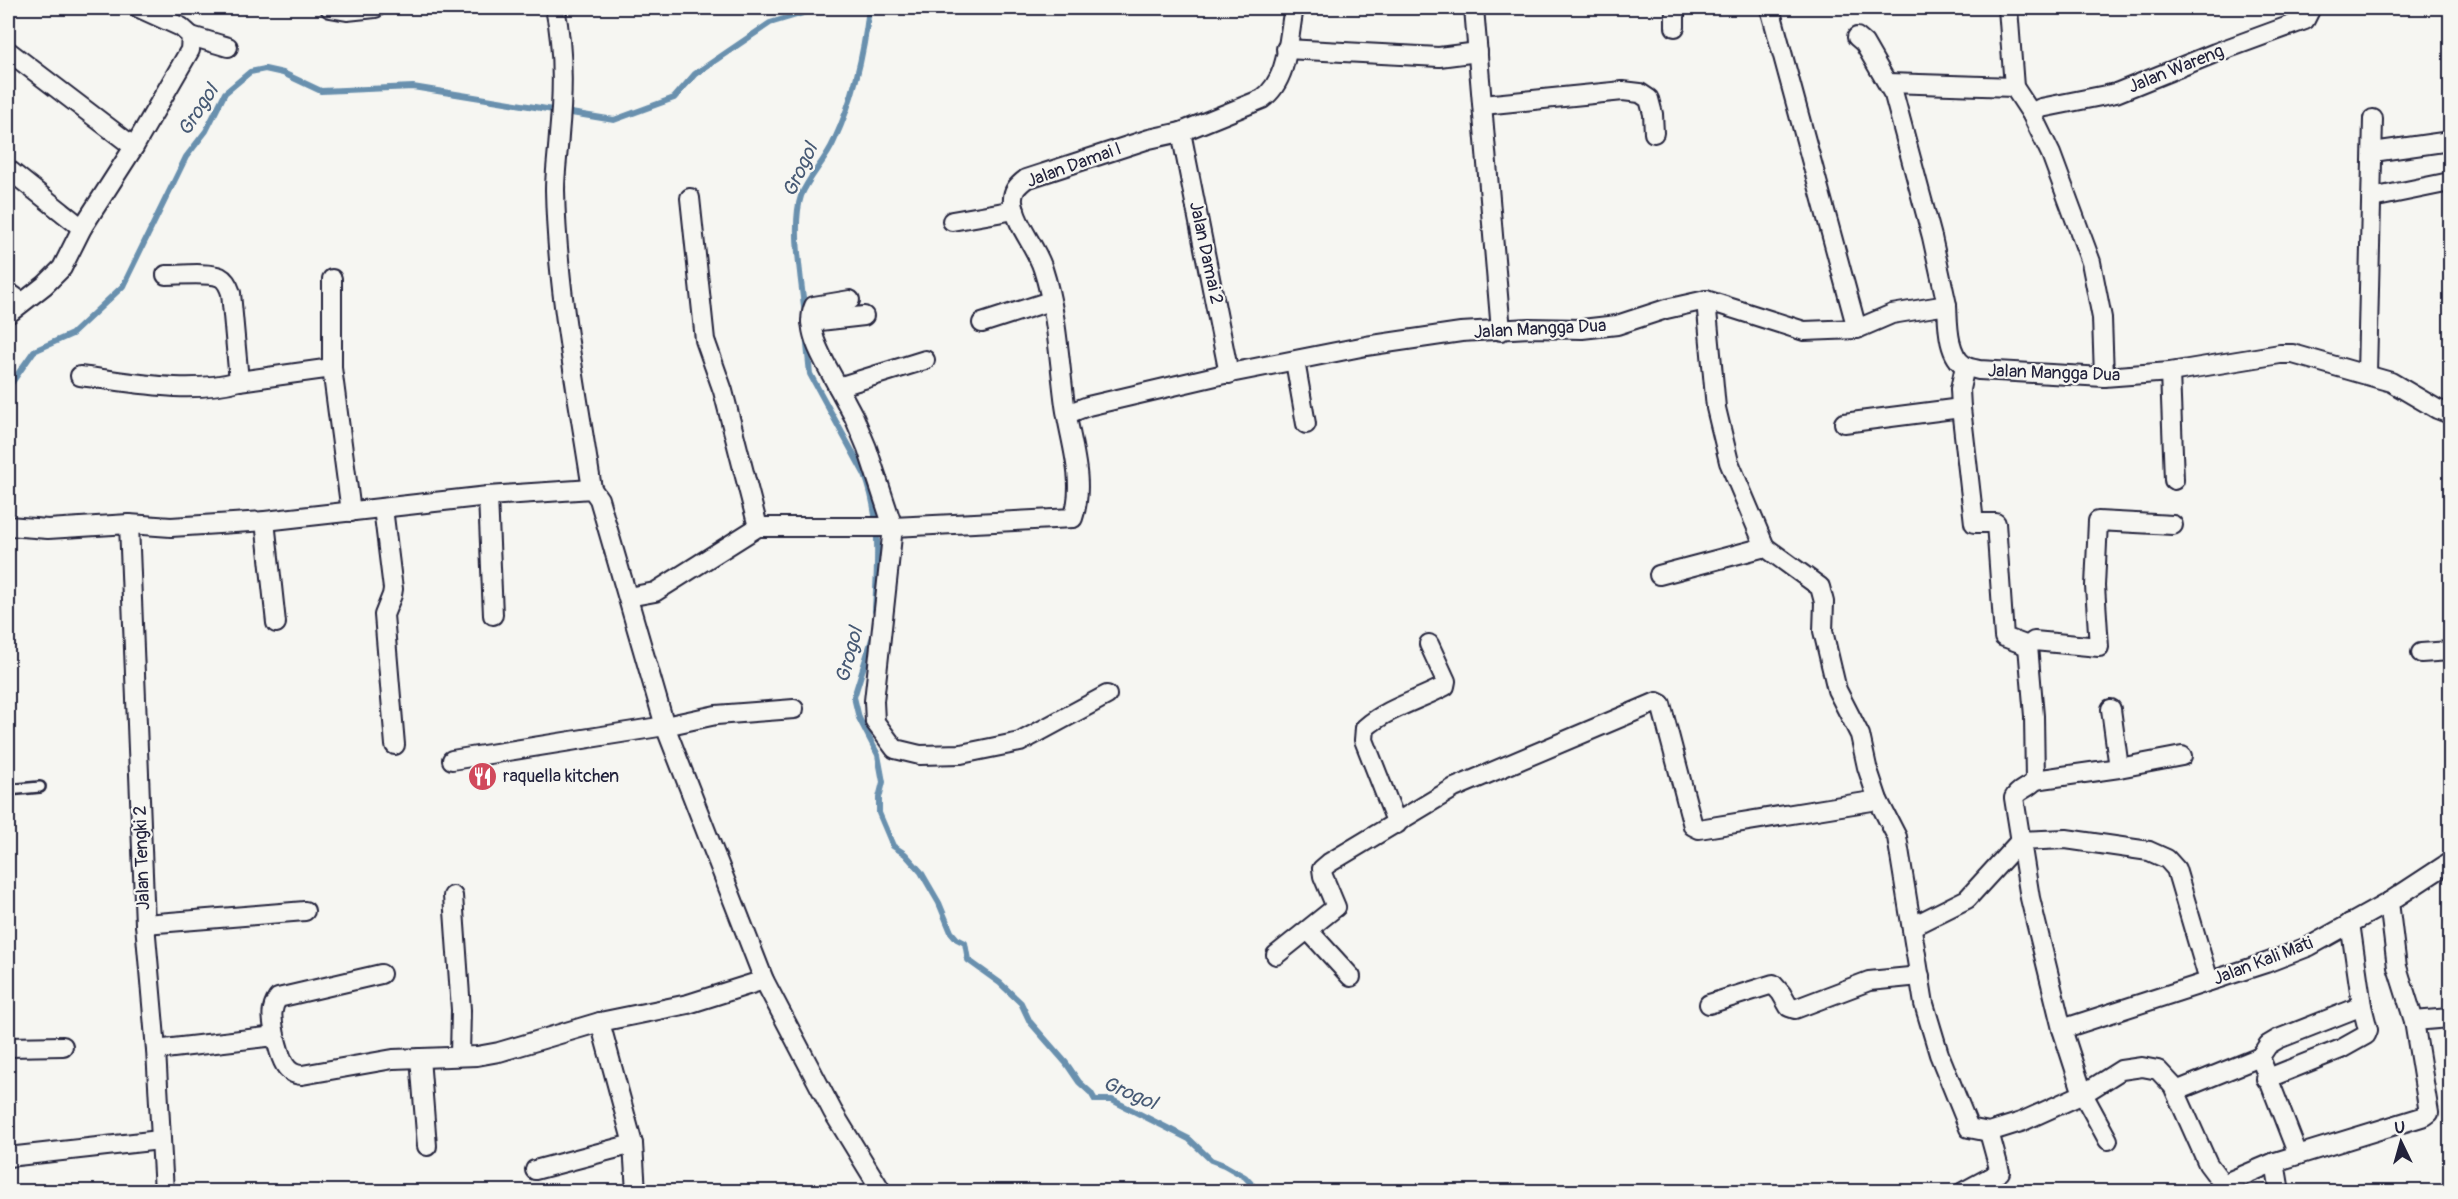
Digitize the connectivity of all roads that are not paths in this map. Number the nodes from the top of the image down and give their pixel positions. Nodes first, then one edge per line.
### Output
1 (139, 8) edge
2 (330, 8) edge
3 (375, 8) edge
4 (555, 8) edge
5 (1294, 8) edge
6 (1474, 8) edge
7 (1675, 8) edge
8 (1770, 8) edge
9 (2008, 8) edge
10 (2311, 8) edge
11 (1675, 27) dead end
12 (191, 36) junction
13 (1857, 37) dead end
14 (228, 47) dead end
15 (1286, 49) junction
16 (8, 51) edge
17 (1478, 52) junction
18 (1888, 83) junction
19 (2014, 87) junction
20 (1483, 105) junction
21 (2031, 113) junction
22 (2373, 119) dead end
23 (1181, 132) junction
24 (1654, 132) dead end
25 (2451, 141) edge
26 (134, 147) junction
27 (2373, 153) junction
28 (8, 169) edge
29 (2451, 182) edge
30 (690, 198) dead end
31 (2372, 198) junction
32 (1015, 210) junction
33 (952, 221) dead end
34 (82, 228) junction
35 (166, 275) dead end
36 (332, 279) dead end
37 (15, 297) edge
38 (850, 300) dead end
39 (1706, 300) junction
40 (1947, 305) junction
41 (1052, 310) junction
42 (8, 314) edge
43 (864, 316) dead end
44 (811, 322) junction
45 (982, 323) dead end
46 (1857, 329) junction
47 (1501, 331) junction
48 (926, 360) dead end
49 (1295, 361) junction
50 (1965, 366) junction
51 (332, 368) junction
52 (2170, 372) junction
53 (1229, 374) junction
54 (2367, 374) junction
55 (80, 376) dead end
56 (2104, 376) junction
57 (239, 381) junction
58 (838, 387) junction
59 (1960, 408) junction
60 (1067, 414) junction
61 (2451, 414) edge
62 (1844, 423) dead end
63 (1306, 424) dead end
64 (2174, 480) dead end
65 (592, 489) junction
66 (488, 496) junction
67 (384, 508) junction
68 (351, 512) junction
69 (265, 521) junction
70 (129, 524) junction
71 (2173, 525) dead end
72 (8, 526) edge
73 (888, 526) junction
74 (758, 527) junction
75 (1765, 547) junction
76 (1659, 575) dead end
77 (628, 597) junction
78 (493, 615) dead end
79 (276, 623) dead end
80 (1429, 644) dead end
81 (2028, 646) junction
82 (2451, 651) edge
83 (2421, 653) dead end
84 (1107, 695) dead end
85 (794, 709) dead end
86 (2111, 709) dead end
87 (665, 726) junction
88 (395, 745) dead end
89 (2182, 756) dead end
90 (452, 760) dead end
91 (2119, 768) junction
92 (2035, 780) junction
93 (40, 787) dead end
94 (8, 790) edge
95 (1878, 800) junction
96 (1397, 824) junction
97 (2020, 841) junction
98 (2451, 862) edge
99 (453, 896) dead end
100 (2390, 902) junction
101 (305, 911) dead end
102 (2350, 923) junction
103 (145, 924) junction
104 (1913, 926) junction
105 (1308, 930) junction
106 (1276, 955) dead end
107 (381, 974) dead end
108 (1920, 976) junction
109 (1351, 977) dead end
110 (764, 980) junction
111 (2209, 981) junction
112 (1708, 1004) dead end
113 (2362, 1006) junction
114 (2451, 1017) edge
115 (2414, 1021) junction
116 (600, 1022) junction
117 (2062, 1029) junction
118 (275, 1036) junction
119 (63, 1046) dead end
120 (8, 1047) edge
121 (156, 1050) junction
122 (460, 1055) junction
123 (2260, 1057) junction
124 (420, 1058) junction
125 (2266, 1078) junction
126 (2176, 1091) junction
127 (2083, 1094) junction
128 (1989, 1132) junction
129 (160, 1140) junction
130 (2108, 1140) dead end
131 (633, 1144) junction
132 (427, 1146) dead end
133 (2298, 1155) junction
134 (8, 1157) edge
135 (2275, 1162) junction
136 (535, 1170) dead end
137 (2217, 1188) edge
138 (164, 1191) edge
139 (636, 1191) edge
140 (882, 1191) edge
141 (1963, 1191) edge
142 (2280, 1191) edge

1 - 12 street
2 - 3 street
4 - 65 street
5 - 15 street
6 - 17 street
7 - 11 street
8 - 46 street
9 - 19 street
10 - 21 street, Jalan Wareng
12 - 14 street
12 - 26 street
13 - 18 street, Jalan Mangga Dua
15 - 17 street
15 - 23 street
16 - 26 street
17 - 20 street
18 - 19 street
18 - 40 street, Jalan Mangga Dua
19 - 21 street
20 - 24 street
20 - 47 street
21 - 56 street
22 - 27 street
23 - 32 street, Jalan Damai I
23 - 53 street, Jalan Damai 2
25 - 27 street
26 - 34 street
27 - 31 street
28 - 34 street
29 - 31 street
30 - 74 street
31 - 54 street
32 - 33 street
32 - 41 street, Jalan Damai I
34 - 37 street
35 - 57 street
36 - 51 street
37 - 42 street
38 - 44 street
39 - 46 street
39 - 47 street, Jalan Mangga Dua
39 - 75 street
40 - 46 street
40 - 50 street, Jalan Mangga Dua
41 - 45 street
41 - 60 street, Jalan Damai I
43 - 44 street
44 - 58 street
47 - 49 street, Jalan Mangga Dua
48 - 58 street
49 - 53 street, Jalan Mangga Dua
49 - 63 street
50 - 56 street, Jalan Mangga Dua
50 - 59 street
51 - 57 street
51 - 68 street
52 - 54 street, Jalan Mangga Dua
52 - 56 street, Jalan Mangga Dua
52 - 64 street
53 - 60 street, Jalan Mangga Dua
54 - 61 street, Jalan Mangga Dua
55 - 57 street
58 - 73 street
59 - 62 street
59 - 81 street
60 - 73 street, Jalan Damai I
65 - 66 street
65 - 77 street
66 - 67 street
66 - 78 street
67 - 68 street
67 - 88 street
68 - 69 street
69 - 70 street
69 - 79 street
70 - 72 street
70 - 103 street, Jalan Tengki 2
71 - 81 street
73 - 74 street
73 - 84 street
74 - 77 street
75 - 76 street
75 - 95 street
77 - 87 street
80 - 96 street
81 - 92 street
82 - 83 street
85 - 87 street
86 - 91 street
87 - 90 street
87 - 110 street
89 - 91 street
91 - 92 street
92 - 97 street
93 - 94 lane
95 - 96 street
95 - 104 street
96 - 105 street
97 - 104 street
97 - 111 street
97 - 117 street
98 - 100 street, Jalan Kali Mati
99 - 122 street
100 - 102 street, Jalan Kali Mati
100 - 115 street
101 - 103 street
102 - 111 street, Jalan Kali Mati
102 - 113 street
103 - 121 street, Jalan Tengki 2
104 - 108 street
105 - 106 street
105 - 109 street
107 - 118 street
108 - 112 street
108 - 128 street
110 - 116 street
110 - 140 street
111 - 117 street, Jalan Kali Mati
113 - 123 street
113 - 125 street
114 - 115 street
115 - 133 street
116 - 122 street
116 - 131 street
117 - 127 street
118 - 121 street
118 - 124 street
119 - 120 street
121 - 129 street, Jalan Tengki 2
122 - 124 street
123 - 125 street
123 - 126 street
124 - 132 street
125 - 133 street
126 - 127 street
126 - 137 street
127 - 128 street
127 - 130 street
128 - 141 street
129 - 134 street
129 - 138 street, Jalan Tengki 2
131 - 136 street
131 - 139 street
133 - 135 street
135 - 137 street
135 - 142 street

